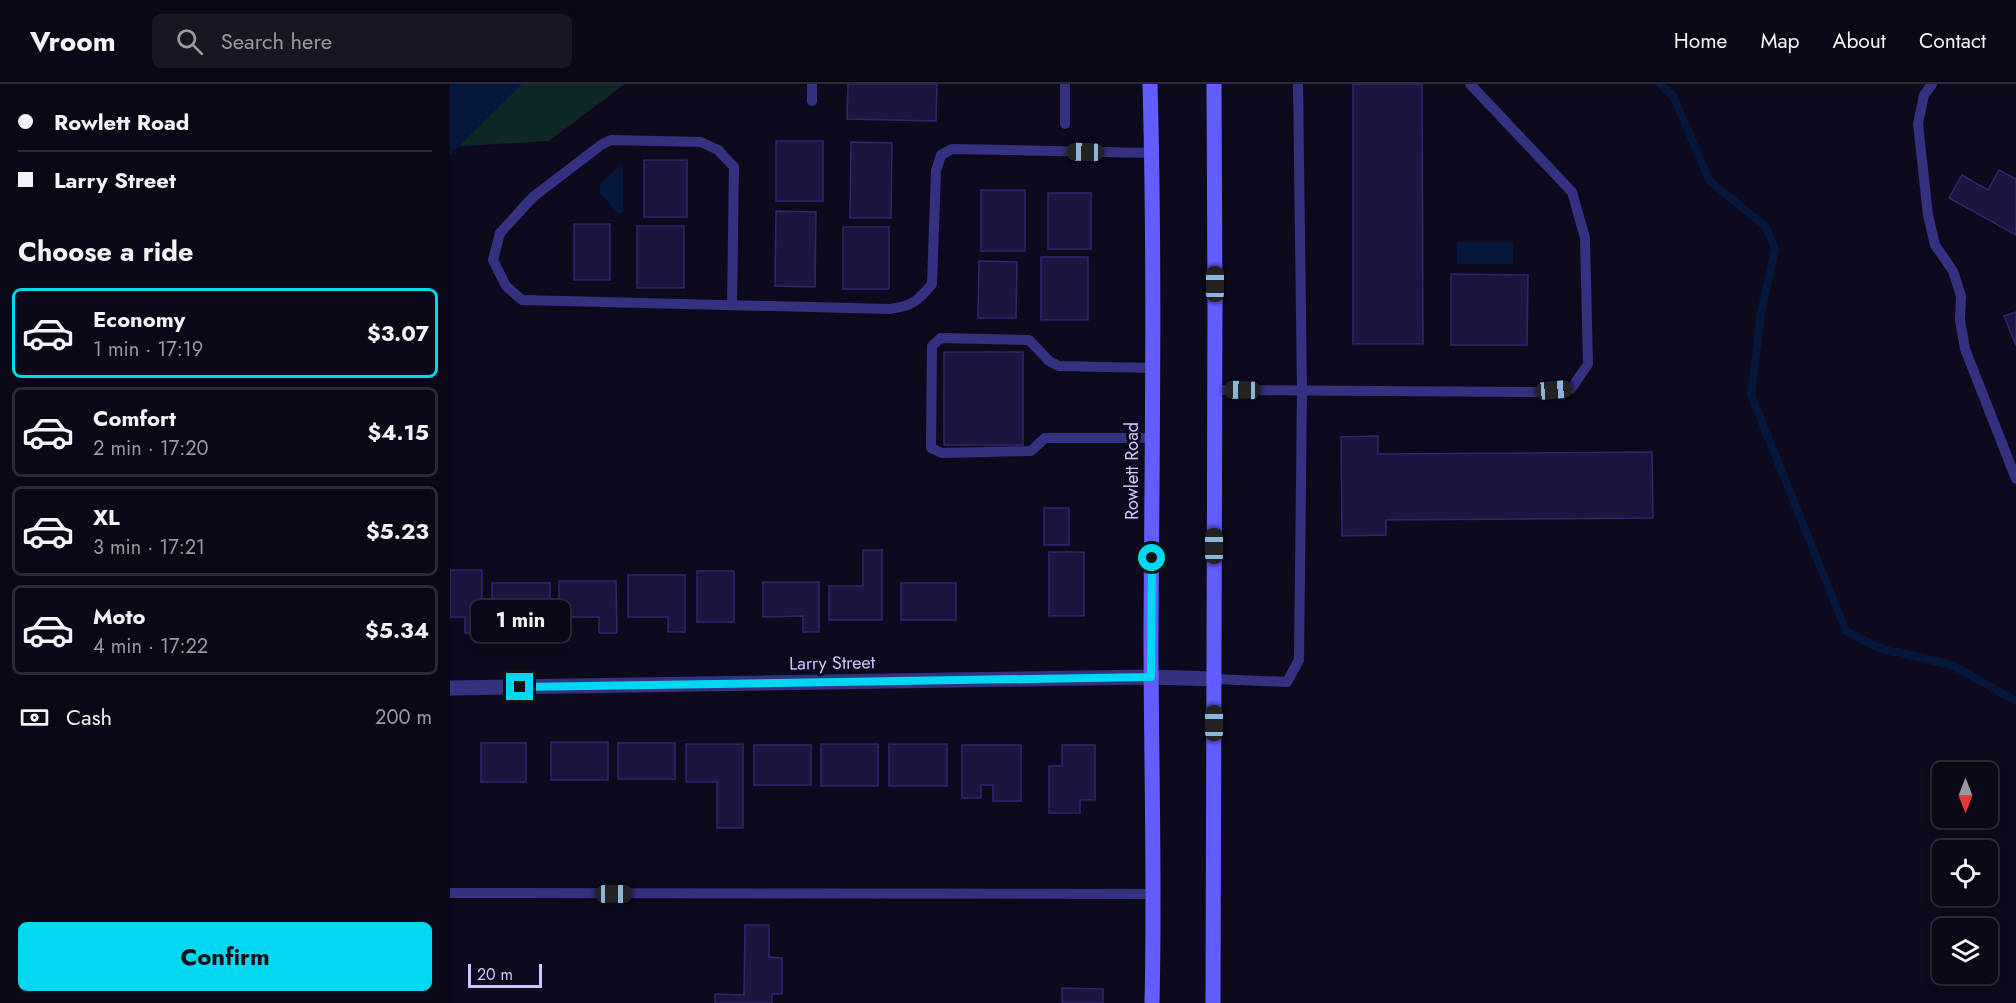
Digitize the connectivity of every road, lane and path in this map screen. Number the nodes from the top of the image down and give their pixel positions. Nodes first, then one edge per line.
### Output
1 (812, 84) edge
2 (1065, 84) edge
3 (1150, 84) edge
4 (1214, 84) edge
5 (1298, 84) edge
6 (1470, 84) edge
7 (1932, 84) edge
8 (812, 101) dead end
9 (1065, 124) dead end
10 (1152, 153) junction
11 (732, 305) junction
12 (1152, 368) junction
13 (1215, 390) junction
14 (1302, 391) junction
15 (1152, 438) junction
16 (2016, 479) edge
17 (1151, 677) junction
18 (1214, 679) junction
19 (450, 688) edge
20 (450, 893) edge
21 (1154, 894) junction
22 (1152, 1003) edge
23 (1213, 1003) edge

1 - 8 lane
2 - 9 lane
3 - 10 main road, Rowlett Road
4 - 13 main road
5 - 14 lane
6 - 14 lane
7 - 16 lane
10 - 11 lane
10 - 12 main road, Rowlett Road
11 - 11 lane
12 - 15 main road, Rowlett Road
12 - 15 lane
13 - 14 lane
13 - 18 main road
14 - 18 lane
15 - 17 main road, Rowlett Road
17 - 18 street, Larry Street
17 - 19 street, Larry Street
17 - 21 main road, Rowlett Road
18 - 23 main road
20 - 21 lane
21 - 22 main road, Rowlett Road

